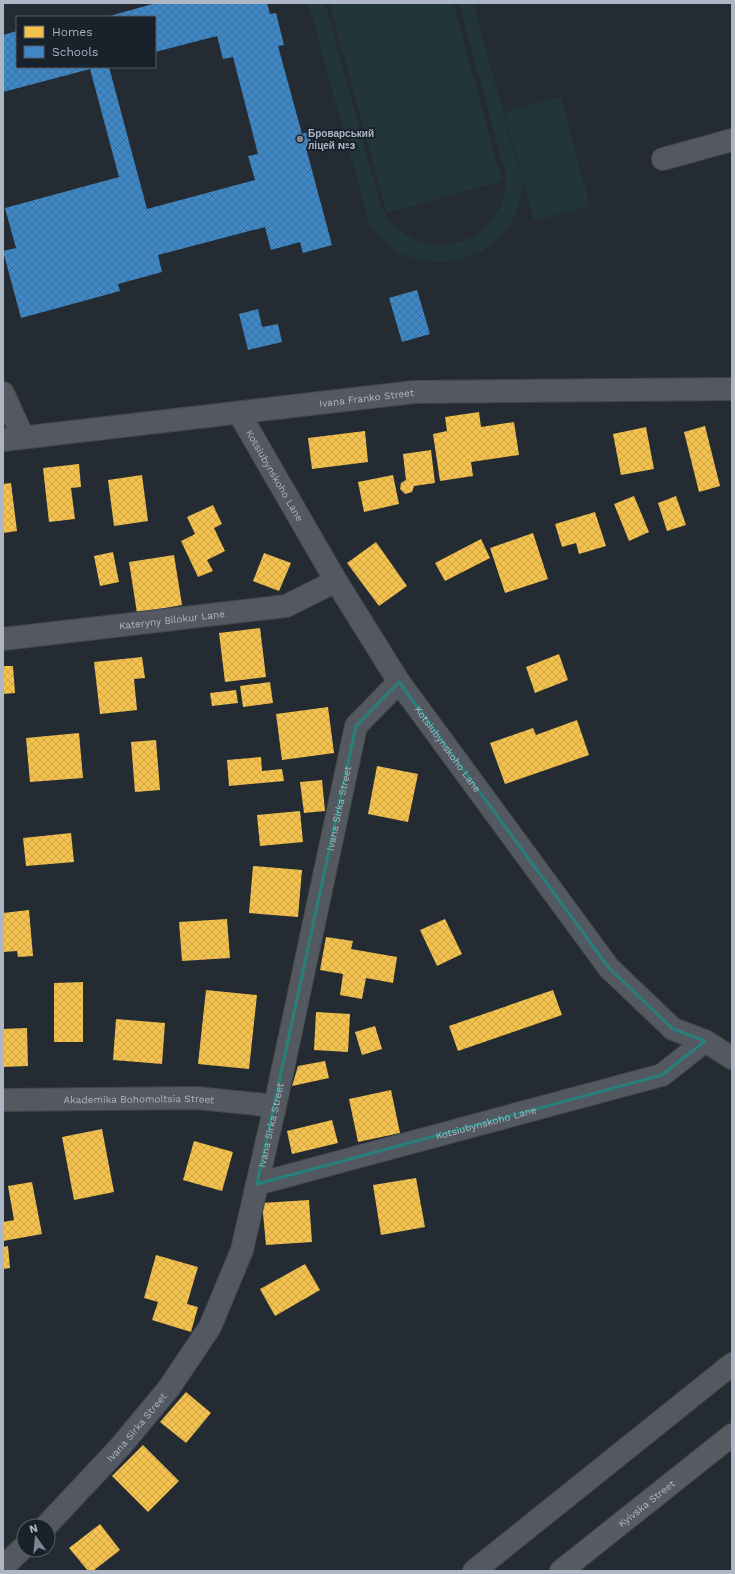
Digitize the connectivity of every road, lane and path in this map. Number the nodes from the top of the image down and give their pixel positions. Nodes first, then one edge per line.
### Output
1 (732, 140) edge
2 (663, 159) dead end
3 (732, 389) edge
4 (3, 393) edge
5 (239, 413) junction
6 (13, 439) edge
7 (336, 581) junction
8 (3, 639) edge
9 (399, 682) junction
10 (705, 1041) junction
11 (732, 1058) edge
12 (3, 1100) edge
13 (274, 1106) junction
14 (257, 1184) junction
15 (732, 1364) edge
16 (732, 1435) edge
17 (54, 1518) edge
18 (16, 1555) edge
19 (3, 1567) edge
20 (474, 1571) edge
21 (561, 1571) edge

1 - 2 street
3 - 5 street, Ivana Franko Street
4 - 6 street
5 - 6 street, Ivana Franko Street
5 - 7 street, Kotsiubynskoho Lane
7 - 8 street, Kateryny Bilokur Lane
7 - 9 street, Kotsiubynskoho Lane
9 - 10 street, Kotsiubynskoho Lane
9 - 13 street, Ivana Sirka Street
10 - 11 street, Kotsiubynskoho Lane
10 - 14 street, Kotsiubynskoho Lane
12 - 13 street, Akademika Bohomoltsia Street
13 - 14 street, Ivana Sirka Street
14 - 17 street, Ivana Sirka Street
15 - 20 street
16 - 21 main road, Kyivska Street
18 - 19 street

